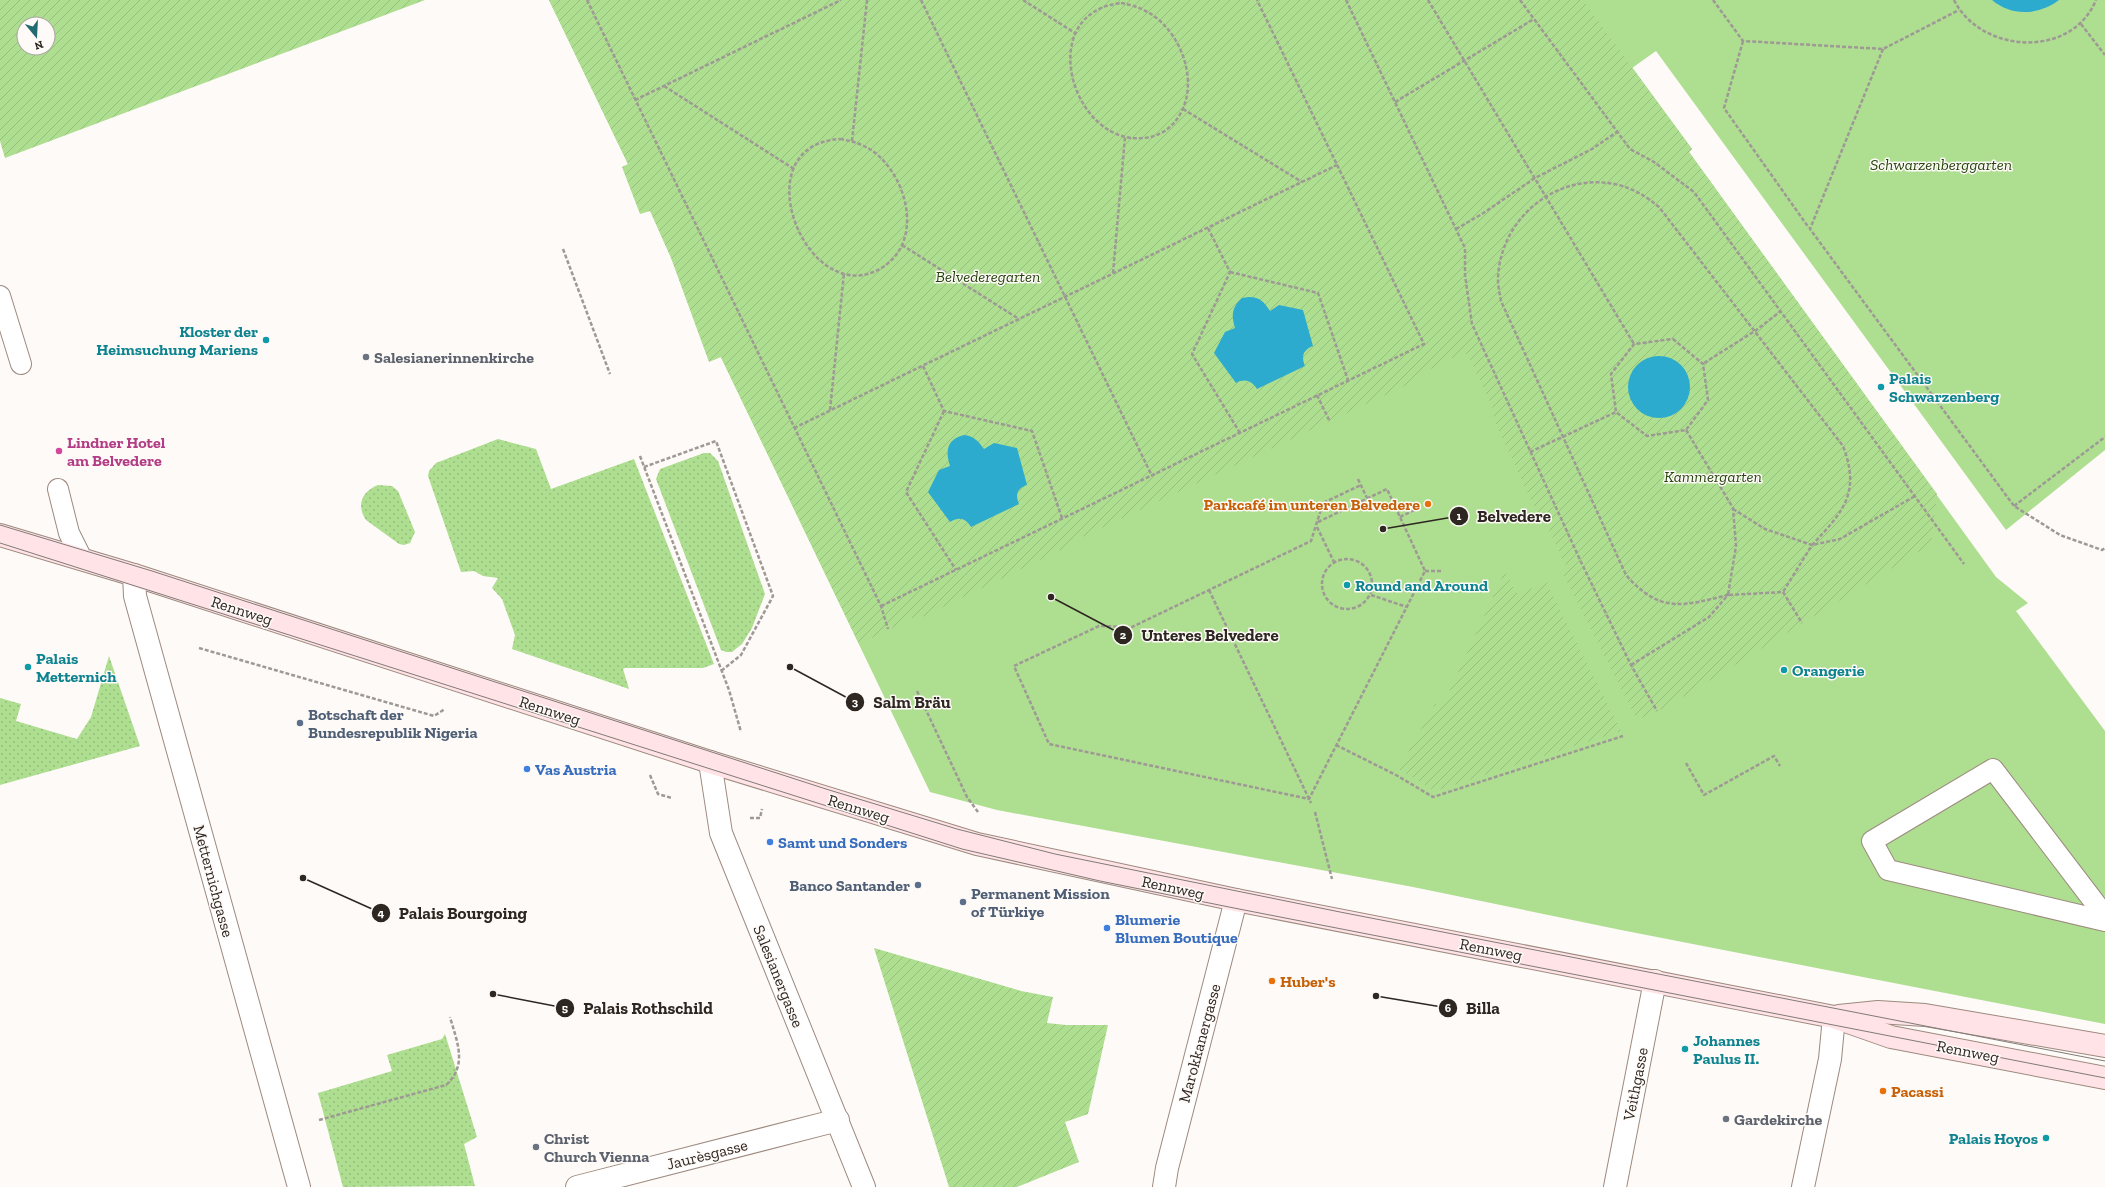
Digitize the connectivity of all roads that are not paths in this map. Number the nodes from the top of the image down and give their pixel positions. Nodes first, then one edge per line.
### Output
1 (0, 296) edge
2 (21, 364) dead end
3 (58, 489) dead end
4 (0, 535) edge
5 (82, 559) junction
6 (134, 575) junction
7 (710, 762) junction
8 (1236, 900) junction
9 (2105, 916) edge
10 (2105, 921) edge
11 (1655, 981) junction
12 (1834, 1017) junction
13 (2105, 1046) edge
14 (2105, 1078) edge
15 (838, 1120) junction
16 (299, 1187) edge
17 (577, 1187) edge
18 (864, 1187) edge
19 (1164, 1187) edge
20 (1614, 1187) edge
21 (1803, 1187) edge

1 - 2 lane
3 - 5 lane
4 - 5 main road, Rennweg
5 - 6 main road, Rennweg
6 - 7 main road, Rennweg
6 - 16 street, Metternichgasse
7 - 8 main road, Rennweg
7 - 15 street, Salesianergasse
8 - 11 main road, Rennweg
8 - 19 street, Marokkanergasse
9 - 10 lane
11 - 12 main road, Rennweg
11 - 20 street, Veithgasse
12 - 13 main road, Rennweg
12 - 14 main road, Rennweg
12 - 21 street
15 - 17 street, Jaurèsgasse
15 - 18 street, Salesianergasse

